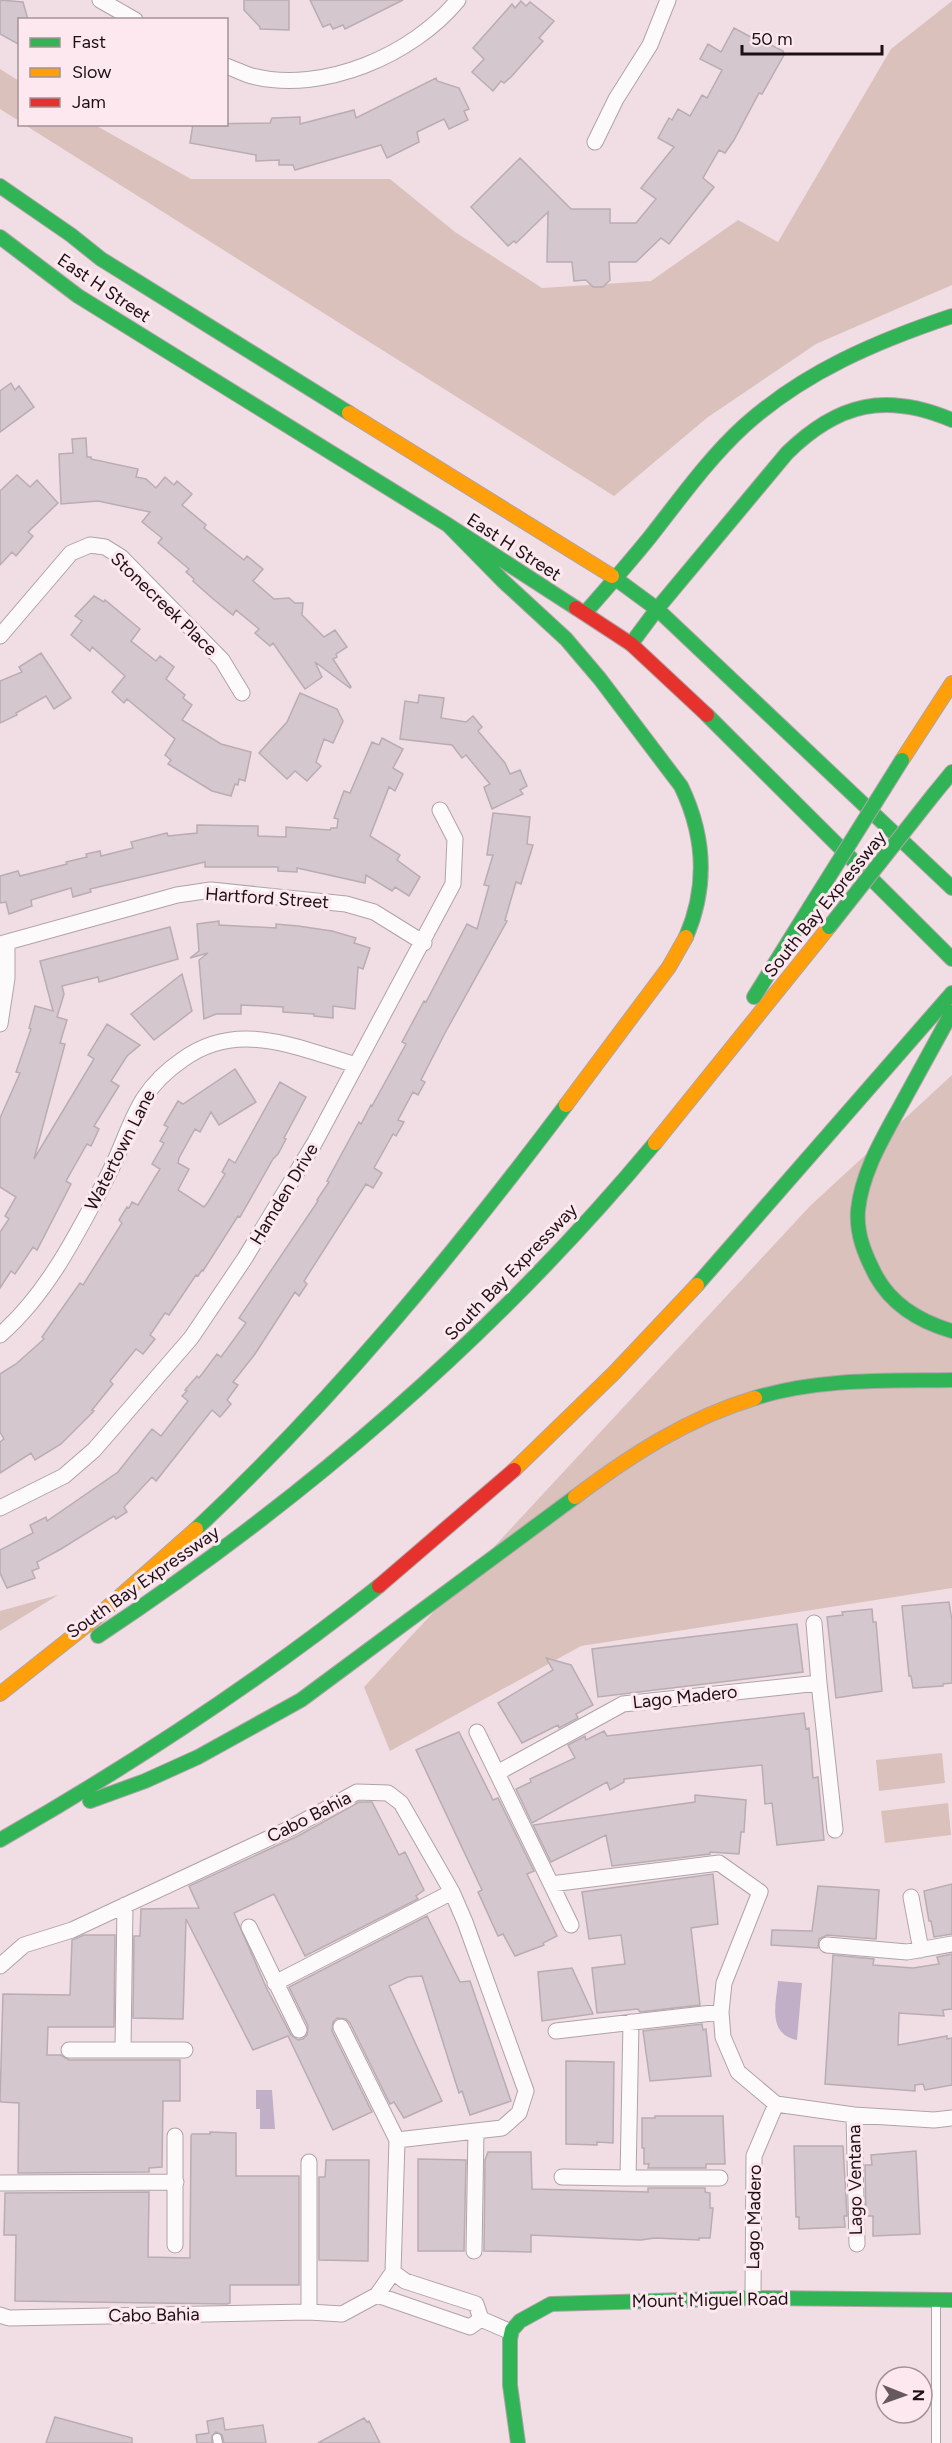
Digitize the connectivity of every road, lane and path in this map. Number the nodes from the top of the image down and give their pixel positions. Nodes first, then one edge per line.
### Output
1 (100, 0) edge
2 (458, 0) edge
3 (668, 0) edge
4 (132, 18) edge
5 (228, 67) edge
6 (596, 142) dead end
7 (0, 186) edge
8 (0, 237) edge
9 (952, 316) edge
10 (952, 420) edge
11 (448, 525) junction
12 (615, 579) junction
13 (657, 609) junction
14 (585, 613) junction
15 (0, 636) edge
16 (631, 644) junction
17 (952, 683) edge
18 (242, 693) dead end
19 (952, 772) edge
20 (440, 810) dead end
21 (952, 888) edge
22 (3, 943) edge
23 (423, 943) junction
24 (952, 959) edge
25 (952, 993) edge
26 (952, 1012) edge
27 (0, 1024) edge
28 (356, 1065) junction
29 (685, 1107) junction
30 (952, 1331) edge
31 (0, 1335) edge
32 (952, 1380) edge
33 (0, 1508) edge
34 (814, 1623) dead end
35 (819, 1683) junction
36 (0, 1695) edge
37 (477, 1732) dead end
38 (497, 1773) junction
39 (44, 1814) junction
40 (835, 1830) dead end
41 (0, 1840) edge
42 (551, 1884) junction
43 (452, 1892) junction
44 (911, 1898) dead end
45 (125, 1905) junction
46 (571, 1925) dead end
47 (249, 1927) dead end
48 (952, 1944) edge
49 (827, 1945) dead end
50 (921, 1950) junction
51 (0, 1966) edge
52 (275, 1983) junction
53 (722, 2012) junction
54 (631, 2022) junction
55 (341, 2027) dead end
56 (299, 2030) dead end
57 (556, 2031) dead end
58 (123, 2049) junction
59 (69, 2050) dead end
60 (185, 2050) dead end
61 (776, 2104) junction
62 (854, 2115) junction
63 (952, 2118) edge
64 (476, 2131) junction
65 (175, 2136) dead end
66 (397, 2140) junction
67 (309, 2162) dead end
68 (562, 2177) dead end
69 (628, 2178) junction
70 (720, 2178) dead end
71 (176, 2182) junction
72 (0, 2183) edge
73 (857, 2244) dead end
74 (175, 2245) dead end
75 (474, 2251) dead end
76 (393, 2272) junction
77 (377, 2295) junction
78 (753, 2298) junction
79 (936, 2300) junction
80 (952, 2300) edge
81 (309, 2312) junction
82 (0, 2315) edge
83 (481, 2319) junction
84 (511, 2332) junction
85 (518, 2443) edge
86 (936, 2443) edge

1 - 4 street
2 - 5 street
3 - 6 street
7 - 12 main road, East H Street
8 - 11 main road, East H Street
9 - 12 main road
10 - 13 main road
11 - 14 main road, East H Street
11 - 36 main road
12 - 13 main road, East H Street
12 - 14 main road
13 - 16 main road
13 - 21 main road, East H Street
14 - 16 main road, East H Street
15 - 18 street, Stonecreek Place
16 - 24 main road, East H Street
17 - 29 main road, bridge
19 - 29 main road, South Bay Expressway, bridge
20 - 23 street, Hamden Drive
22 - 23 street, Hartford Street
22 - 27 street
23 - 28 street, Hamden Drive
25 - 39 main road
26 - 30 main road
28 - 31 street, Watertown Lane
28 - 33 street, Hamden Drive
29 - 36 main road, South Bay Expressway
32 - 39 main road
34 - 35 street
35 - 38 street, Lago Madero
35 - 40 street
37 - 38 street
38 - 42 street
39 - 41 main road
42 - 46 street
42 - 53 street
43 - 45 street, Cabo Bahia
43 - 52 street
43 - 64 street, Cabo Bahia
44 - 50 street
45 - 51 street, Cabo Bahia
45 - 58 street
47 - 52 street
48 - 50 street
49 - 50 street
52 - 56 street
53 - 54 street
53 - 61 street
54 - 57 street
54 - 69 street
55 - 66 street
58 - 59 street
58 - 60 street
61 - 62 street, Lago Ventana
61 - 78 street, Lago Madero
62 - 63 street, Lago Ventana
62 - 73 street, Lago Ventana
64 - 66 street, Cabo Bahia
64 - 75 street
65 - 71 street
66 - 76 street
67 - 81 street
68 - 69 street
69 - 70 street
71 - 72 street
71 - 74 street
76 - 77 street, Cabo Bahia
76 - 83 street
77 - 81 street, Cabo Bahia
77 - 83 street
78 - 79 main road, Mount Miguel Road
78 - 84 main road, Mount Miguel Road
79 - 80 main road, Mount Miguel Road
79 - 86 lane
81 - 82 street, Cabo Bahia
83 - 84 street
84 - 85 main road

